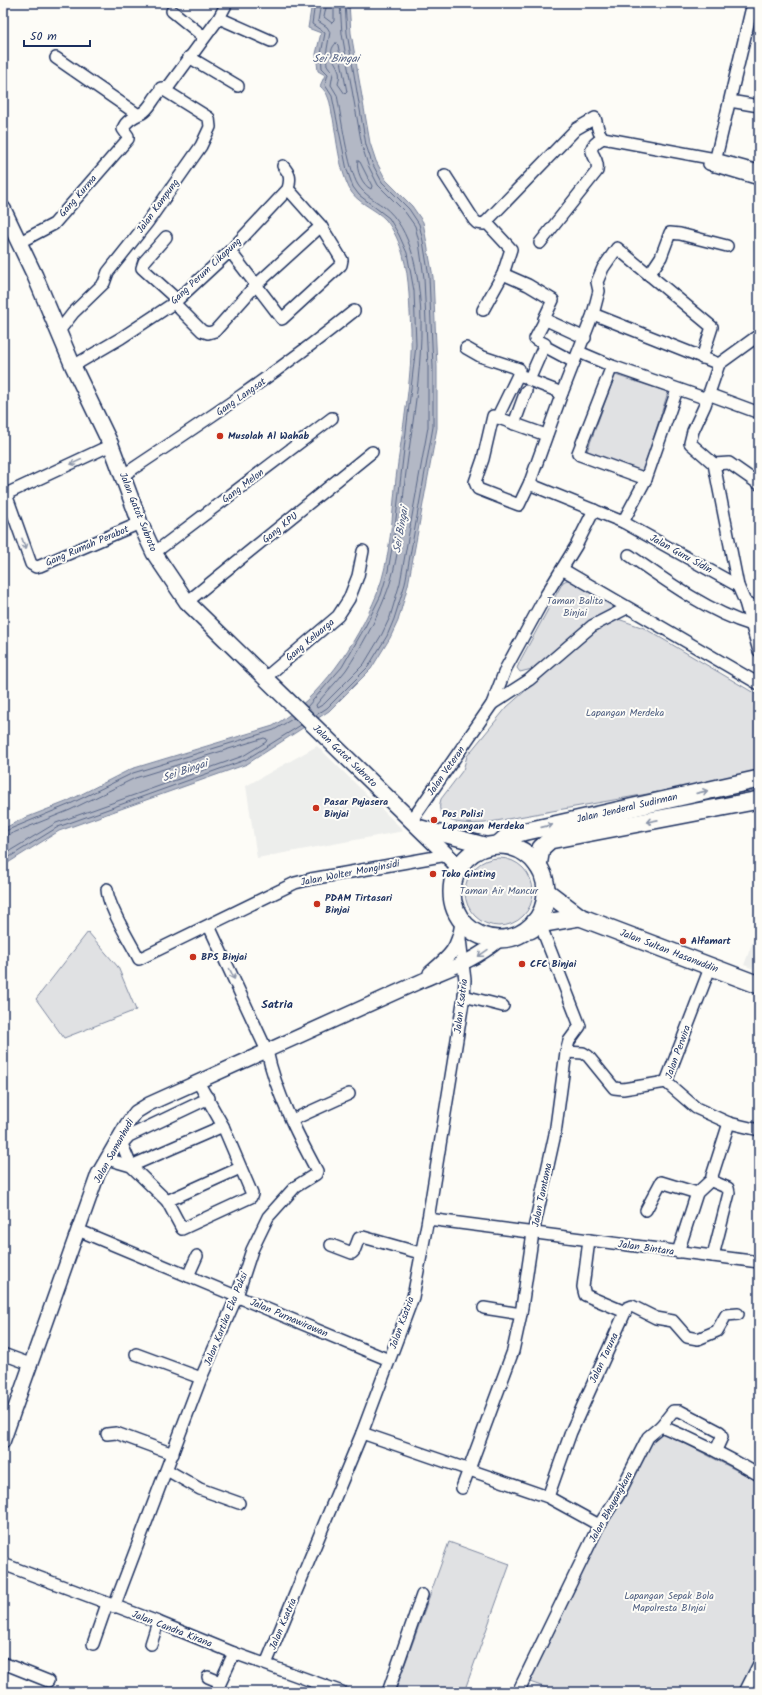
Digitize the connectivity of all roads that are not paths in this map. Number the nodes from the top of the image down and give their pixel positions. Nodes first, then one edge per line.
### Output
1 (227, 3) edge
2 (172, 11) dead end
3 (759, 13) edge
4 (219, 18) junction
5 (204, 36) junction
6 (271, 41) dead end
7 (56, 58) dead end
8 (189, 58) junction
9 (238, 86) dead end
10 (161, 88) junction
11 (730, 101) junction
12 (759, 106) edge
13 (137, 114) junction
14 (603, 138) junction
15 (714, 163) junction
16 (283, 166) dead end
17 (759, 171) edge
18 (445, 175) dead end
19 (759, 179) edge
20 (288, 189) junction
21 (3, 209) edge
22 (486, 222) junction
23 (321, 226) junction
24 (166, 237) dead end
25 (20, 242) junction
26 (540, 243) dead end
27 (727, 246) dead end
28 (230, 251) junction
29 (503, 274) junction
30 (649, 275) junction
31 (255, 286) junction
32 (174, 303) junction
33 (483, 310) dead end
34 (354, 311) dead end
35 (593, 314) junction
36 (545, 320) junction
37 (59, 331) junction
38 (759, 335) edge
39 (585, 338) junction
40 (544, 346) junction
41 (466, 348) dead end
42 (579, 352) junction
43 (702, 358) junction
44 (574, 362) junction
45 (719, 364) junction
46 (73, 366) junction
47 (612, 366) junction
48 (518, 375) junction
49 (529, 379) junction
50 (677, 390) junction
51 (526, 391) dead end
52 (562, 393) junction
53 (708, 397) junction
54 (754, 411) dead end
55 (332, 418) dead end
56 (497, 418) junction
57 (514, 424) junction
58 (546, 435) junction
59 (111, 445) junction
60 (372, 452) dead end
61 (714, 464) junction
62 (122, 476) junction
63 (646, 479) junction
64 (530, 482) junction
65 (759, 484) edge
66 (4, 492) edge
67 (594, 510) junction
68 (624, 522) junction
69 (140, 523) junction
70 (363, 551) dead end
71 (154, 553) junction
72 (629, 555) dead end
73 (562, 569) junction
74 (738, 586) junction
75 (187, 602) junction
76 (745, 602) junction
77 (627, 608) junction
78 (759, 608) edge
79 (752, 625) junction
80 (759, 651) edge
81 (265, 678) junction
82 (759, 684) edge
83 (492, 704) junction
84 (759, 779) edge
85 (759, 800) edge
86 (416, 824) junction
87 (494, 845) junction
88 (447, 855) junction
89 (538, 866) junction
90 (459, 867) junction
91 (107, 889) dead end
92 (547, 892) junction
93 (580, 917) junction
94 (540, 924) junction
95 (209, 926) junction
96 (461, 931) junction
97 (525, 932) junction
98 (499, 940) junction
99 (464, 963) junction
100 (710, 968) junction
101 (421, 981) junction
102 (759, 985) edge
103 (464, 996) junction
104 (503, 1006) dead end
105 (267, 1051) junction
106 (566, 1052) junction
107 (198, 1082) junction
108 (666, 1082) junction
109 (348, 1094) dead end
110 (208, 1098) junction
111 (292, 1120) junction
112 (729, 1123) junction
113 (223, 1126) junction
114 (132, 1128) junction
115 (759, 1130) edge
116 (107, 1159) junction
117 (131, 1166) junction
118 (240, 1168) junction
119 (712, 1180) junction
120 (697, 1193) junction
121 (167, 1201) junction
122 (646, 1210) dead end
123 (428, 1219) junction
124 (78, 1230) junction
125 (533, 1233) junction
126 (589, 1240) junction
127 (330, 1246) dead end
128 (678, 1252) junction
129 (420, 1253) junction
130 (197, 1256) dead end
131 (713, 1256) junction
132 (759, 1262) edge
133 (188, 1276) junction
134 (237, 1296) junction
135 (484, 1308) dead end
136 (625, 1312) junction
137 (521, 1314) junction
138 (738, 1314) dead end
139 (3, 1354) edge
140 (136, 1354) dead end
141 (389, 1360) junction
142 (30, 1364) junction
143 (201, 1378) junction
144 (661, 1426) junction
145 (362, 1433) junction
146 (107, 1434) dead end
147 (3, 1442) edge
148 (716, 1450) junction
149 (172, 1454) junction
150 (469, 1469) junction
151 (167, 1470) junction
152 (759, 1475) edge
153 (462, 1488) dead end
154 (548, 1497) junction
155 (239, 1503) dead end
156 (599, 1525) junction
157 (4, 1566) edge
158 (422, 1595) dead end
159 (111, 1605) junction
160 (158, 1622) junction
161 (93, 1644) dead end
162 (150, 1644) dead end
163 (234, 1653) junction
164 (3, 1663) edge
165 (266, 1664) junction
166 (759, 1664) edge
167 (208, 1677) dead end
168 (48, 1681) dead end
169 (218, 1687) edge
170 (342, 1692) edge
171 (388, 1692) edge
172 (518, 1692) edge
173 (745, 1692) edge

1 - 4 street
2 - 5 street
3 - 11 street
4 - 5 street
4 - 6 street
5 - 8 street
7 - 13 street
8 - 9 street
8 - 10 street
10 - 13 street
10 - 37 street, Jalan Kampung
11 - 12 street
11 - 15 street
13 - 25 street, Gang Kurma
14 - 15 street
14 - 22 street
14 - 26 street
15 - 17 street
15 - 19 street
16 - 20 street
18 - 22 street
20 - 23 street
20 - 28 street, Gang Perum Cikapung
21 - 25 main road, Jalan Gatot Subroto
22 - 29 street
23 - 31 street
23 - 31 street
24 - 32 street
25 - 37 main road, Jalan Gatot Subroto
27 - 30 street
28 - 31 street
28 - 32 street, Gang Perum Cikapung
29 - 33 street
29 - 36 street
30 - 35 street
30 - 43 street
31 - 32 street
32 - 46 street, Gang Perum Cikapung
34 - 62 street, Gang Langsat
35 - 39 street
35 - 43 street
36 - 39 street
36 - 40 street
37 - 46 main road, Jalan Gatot Subroto
38 - 45 street
39 - 42 street
40 - 44 street
40 - 49 street
41 - 48 street
42 - 44 street
42 - 47 street
43 - 45 street
44 - 52 street
45 - 53 street
46 - 59 main road, Jalan Gatot Subroto
47 - 50 street
47 - 63 street
48 - 49 street
48 - 56 street
49 - 52 street
50 - 53 street
50 - 63 street
51 - 57 street
52 - 58 street
53 - 54 street
53 - 61 street
55 - 71 street, Gang Melon
56 - 57 street
56 - 64 street
57 - 58 street
58 - 64 street
59 - 62 main road, Jalan Gatot Subroto
59 -> 66 street, Gang Rumah Perabot
60 - 75 street, Gang KPU
61 - 65 street
61 - 74 street
62 - 69 main road, Jalan Gatot Subroto
63 - 68 street
64 - 67 street, Jalan Guru Sidin
66 -> 69 street, Gang Rumah Perabot
67 - 68 street, Jalan Guru Sidin
67 - 73 street
68 - 74 street, Jalan Guru Sidin
69 - 71 main road, Jalan Gatot Subroto
70 - 81 street, Gang Keluarga
71 - 75 main road, Jalan Gatot Subroto
72 - 79 street
73 - 77 street
73 - 83 street
74 - 76 street
75 - 81 main road, Jalan Gatot Subroto
76 - 78 street
76 - 79 street
77 - 82 street
77 - 83 street
79 - 80 street
81 - 86 main road, Jalan Gatot Subroto
83 - 86 street, Jalan Veteran
87 -> 84 main road, Jalan Jenderal Sudirman
85 -> 89 main road, Jalan Jenderal Sudirman
86 - 87 main road, Jalan Gatot Subroto
86 - 88 main road, Jalan Gatot Subroto
87 - 89 main road
87 - 90 main road
88 - 90 main road, Jalan Gatot Subroto
88 - 95 street, Jalan Wolter Monginsidi
89 - 92 main road
90 - 96 main road
91 - 95 street, Jalan Wolter Monginsidi
92 - 93 main road, Jalan Sultan Hasanuddin
92 - 97 main road
93 - 94 main road, Jalan Sultan Hasanuddin
93 - 100 main road, Jalan Sultan Hasanuddin
94 - 97 main road, Jalan Sultan Hasanuddin
94 - 106 street, Jalan Tamtama
95 -> 105 street
96 - 98 main road
96 - 99 street, Jalan Ksatria
96 - 101 street, Jalan Samanhudi
97 - 98 main road
98 -> 99 street, Jalan Samanhudi
99 - 101 street, Jalan Samanhudi
99 - 103 street, Jalan Ksatria
100 - 102 main road, Jalan Sultan Hasanuddin
100 - 108 street, Jalan Perwira
101 - 105 street, Jalan Samanhudi
103 - 104 street
103 - 123 street, Jalan Ksatria
105 - 107 street, Jalan Samanhudi
105 - 111 street, Jalan Kartika Eka Paksi
106 - 108 street
106 - 125 street, Jalan Tamtama
107 - 110 street
107 - 114 street, Jalan Samanhudi
108 - 112 street, Jalan Perwira
109 - 111 street
110 - 113 street
110 - 114 street
111 - 134 street, Jalan Kartika Eka Paksi
112 - 115 street, Jalan Perwira
112 - 119 street
113 - 117 street
113 - 118 street
114 - 116 street, Jalan Samanhudi
114 - 117 street
116 - 117 street
116 - 124 street, Jalan Samanhudi
117 - 121 street
118 - 121 street
118 - 121 street
119 - 120 street
119 - 131 street
120 - 122 street
120 - 128 street
123 - 125 street, Jalan Bintara
123 - 129 street, Jalan Ksatria
124 - 133 street, Jalan Purnawirawan
124 - 142 street, Jalan Samanhudi
125 - 126 street, Jalan Bintara
125 - 137 street, Jalan Tamtama
126 - 128 street, Jalan Bintara
126 - 136 street
127 - 129 street
128 - 131 street, Jalan Bintara
129 - 141 street, Jalan Ksatria
130 - 133 street
131 - 132 street, Jalan Bintara
133 - 134 street, Jalan Purnawirawan
134 - 141 street, Jalan Purnawirawan
134 - 143 street, Jalan Kartika Eka Paksi
135 - 137 street
136 - 138 street
136 - 154 street, Jalan Taruna
137 - 150 street, Jalan Tamtama
139 - 142 street
140 - 143 street
141 - 145 street, Jalan Ksatria
142 - 147 street, Jalan Samanhudi
143 - 149 street, Jalan Kartika Eka Paksi
144 - 148 street
144 - 148 street, Jalan Bhayangkara
144 - 156 street, Jalan Bhayangkara
145 - 150 street
145 - 165 street, Jalan Ksatria
146 - 149 street
148 - 152 street
149 - 151 street, Jalan Kartika Eka Paksi
150 - 153 street, Jalan Tamtama
150 - 154 street
151 - 155 street
151 - 159 street, Jalan Kartika Eka Paksi
154 - 156 street
156 - 172 street, Jalan Bhayangkara
157 - 159 street, Jalan Candra Kirana
158 - 171 street
159 - 160 street, Jalan Candra Kirana
159 - 161 street, Jalan Kartika Eka Paksi
160 - 162 street
160 - 163 street, Jalan Candra Kirana
163 - 165 street, Jalan Candra Kirana
163 - 169 street
164 - 168 street
165 - 170 street, Jalan Candra Kirana
166 - 173 street
167 - 169 street

